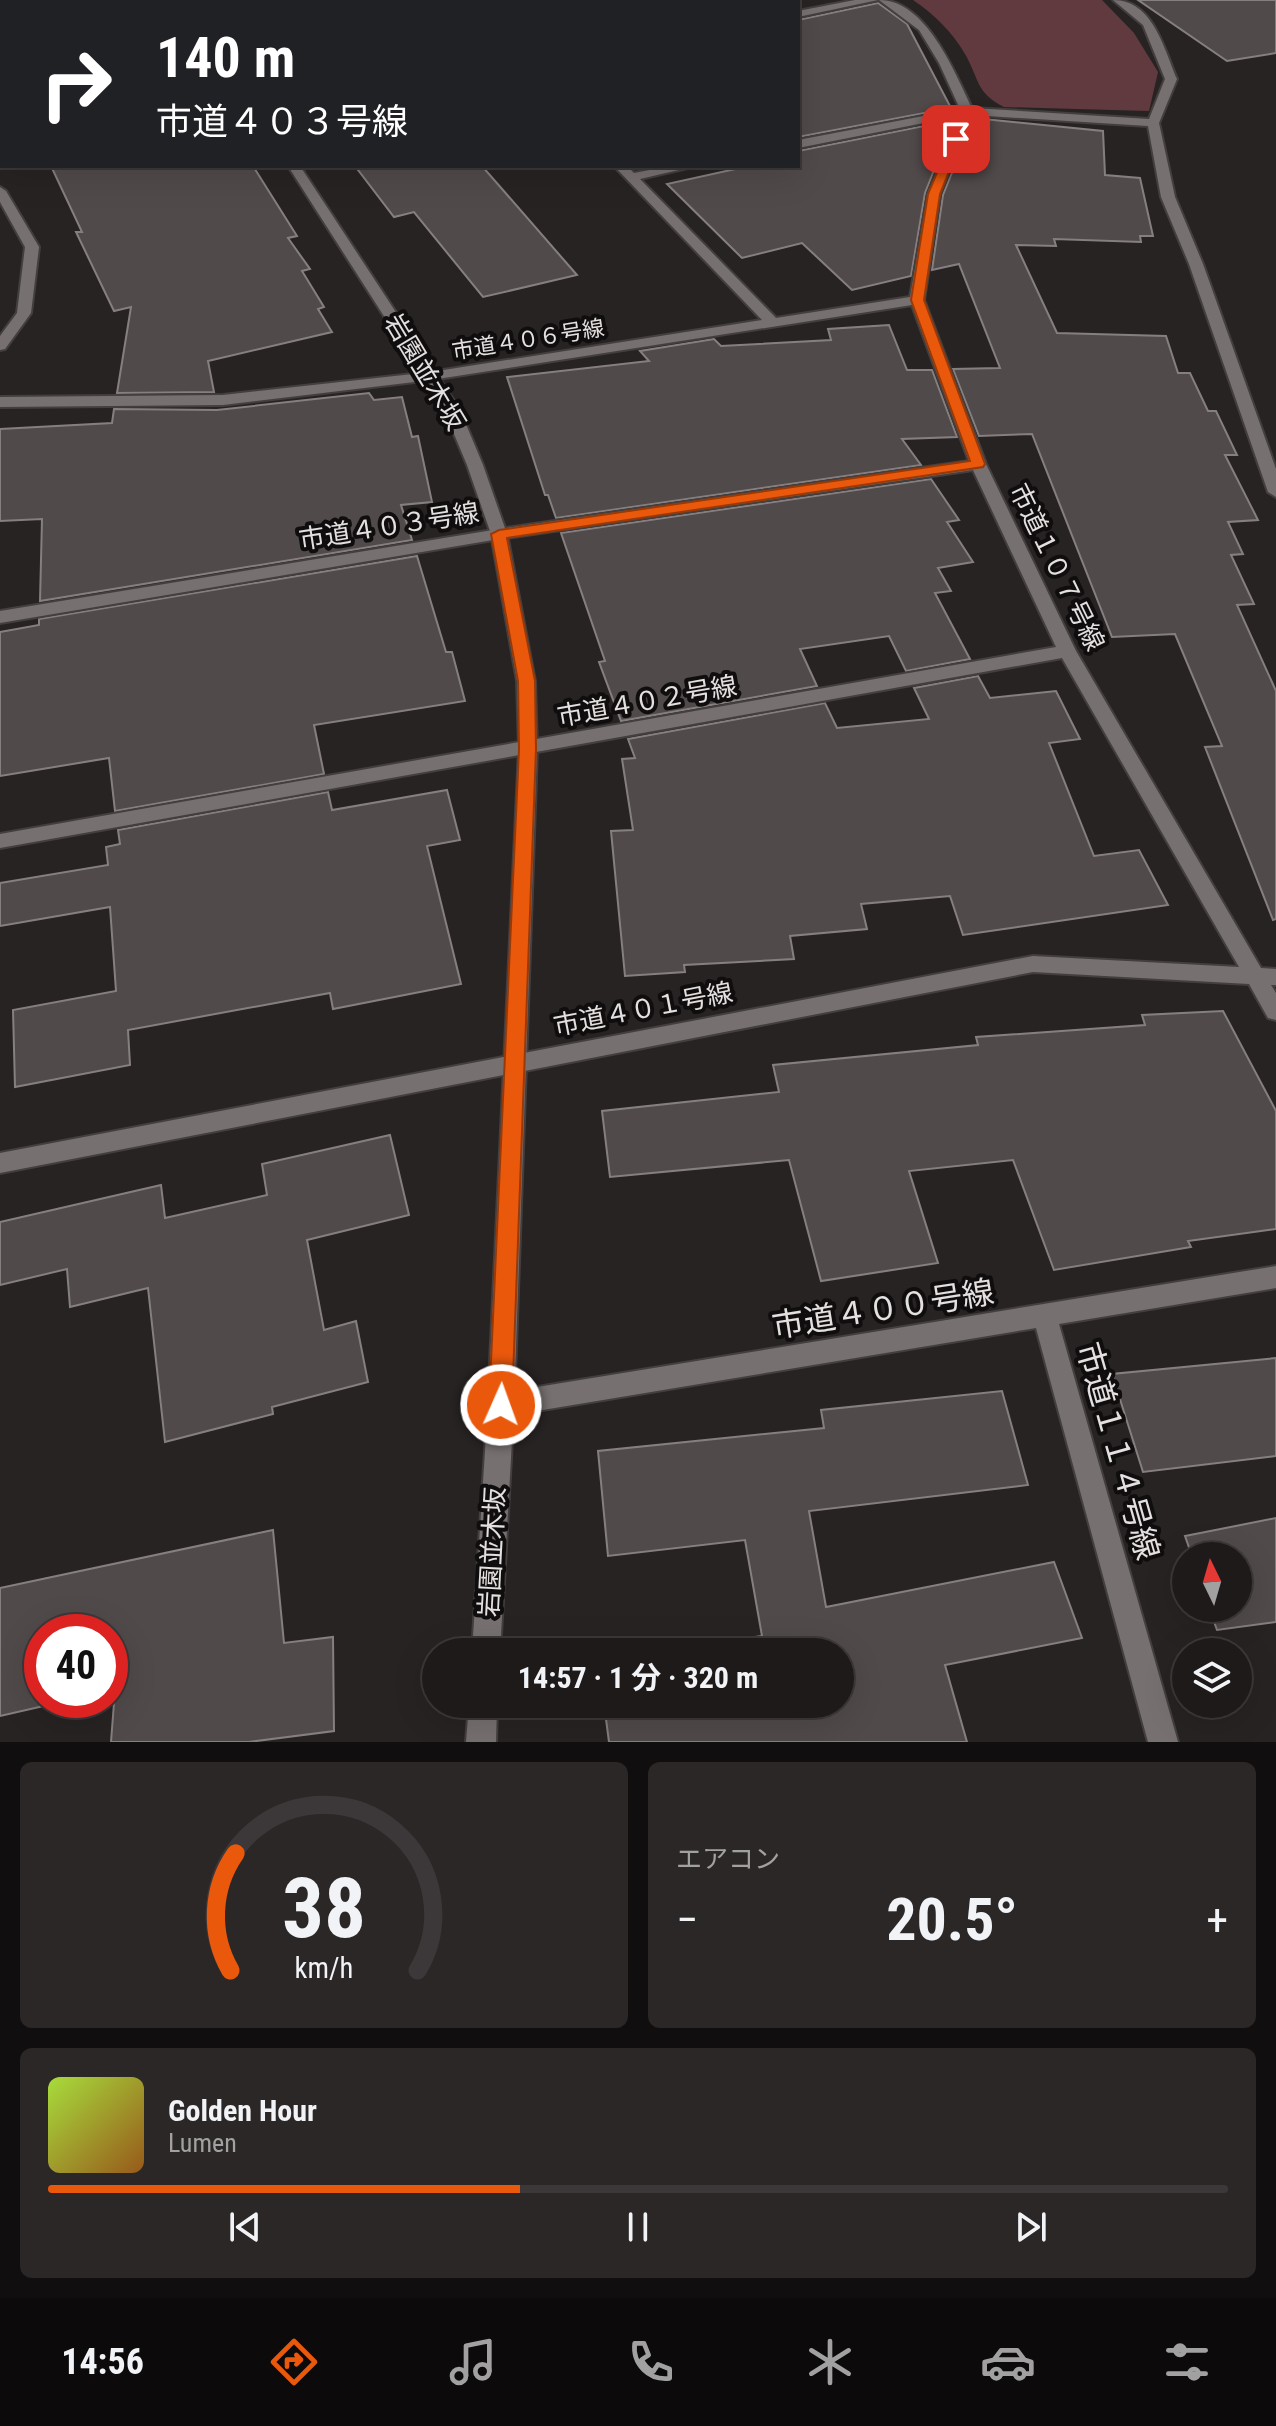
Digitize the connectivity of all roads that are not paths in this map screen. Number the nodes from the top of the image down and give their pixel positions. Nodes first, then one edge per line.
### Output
1 (873, 0) edge
2 (884, 0) edge
3 (1118, 0) edge
4 (800, 14) edge
5 (967, 111) junction
6 (1153, 123) junction
7 (800, 144) edge
8 (295, 168) edge
9 (622, 168) edge
10 (679, 168) edge
11 (632, 177) junction
12 (0, 191) edge
13 (917, 300) junction
14 (773, 323) junction
15 (0, 346) edge
16 (431, 376) junction
17 (0, 402) edge
18 (978, 464) junction
19 (1276, 492) edge
20 (499, 534) junction
21 (0, 617) edge
22 (1067, 651) junction
23 (528, 749) junction
24 (0, 841) edge
25 (1265, 975) edge
26 (1276, 1012) edge
27 (515, 1062) junction
28 (0, 1163) edge
29 (1276, 1277) edge
30 (1045, 1317) junction
31 (501, 1405) junction
32 (487, 1638) edge
33 (482, 1718) edge
34 (481, 1742) edge
35 (1163, 1742) edge

1 - 4 street
2 - 5 street
3 - 6 street
5 - 6 street
5 - 7 street
5 - 13 street, 市道１０７号線
6 - 19 street
8 - 16 street, 岩園並木坂
9 - 11 street
10 - 11 street
11 - 14 street
12 - 15 street
13 - 14 street, 市道４０６号線
13 - 18 street, 市道１０７号線
14 - 16 street, 市道４０６号線
16 - 17 street, 市道４０６号線
16 - 20 street, 岩園並木坂
18 - 20 street, 市道４０３号線
18 - 22 street, 市道１０７号線
20 - 21 street, 市道４０３号線
20 - 23 street, 岩園並木坂
22 - 23 street, 市道４０２号線
22 - 25 street, 市道１０７号線
23 - 24 street, 市道４０２号線
23 - 27 street, 岩園並木坂
25 - 26 street, 市道１０７号線
25 - 27 street, 市道４０１号線
27 - 28 street, 市道４０１号線
27 - 31 street, 岩園並木坂
29 - 30 street, 市道４００号線
30 - 31 street, 市道４００号線
30 - 35 street, 市道１１４号線
31 - 32 street, 岩園並木坂
33 - 34 street

